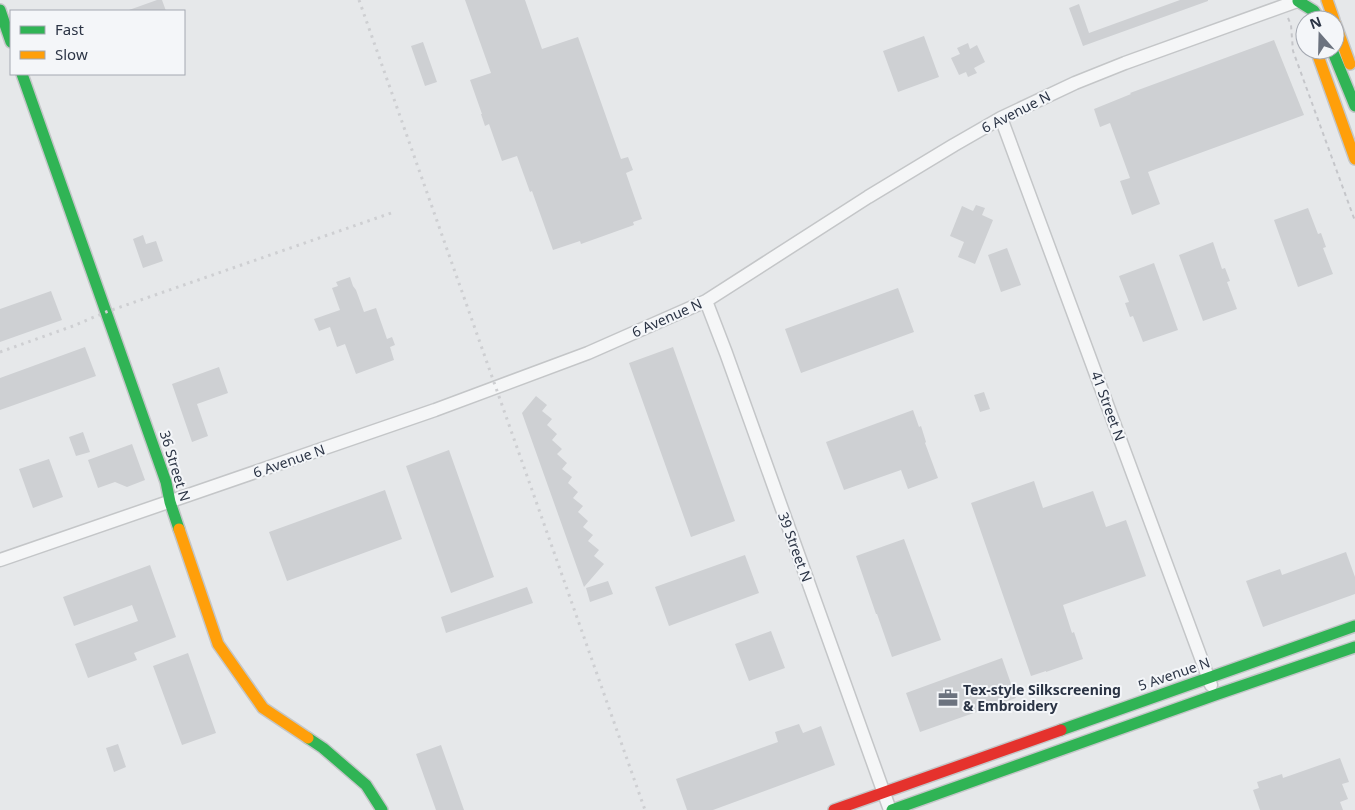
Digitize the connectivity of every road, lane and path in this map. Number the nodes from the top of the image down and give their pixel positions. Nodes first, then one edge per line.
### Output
1 (1298, 0) edge
2 (1284, 5) junction
3 (0, 10) edge
4 (1314, 10) edge
5 (10, 39) edge
6 (1345, 51) edge
7 (1320, 60) edge
8 (1336, 60) edge
9 (22, 75) edge
10 (1355, 79) edge
11 (1355, 106) edge
12 (1000, 118) junction
13 (1355, 159) edge
14 (1355, 221) edge
15 (706, 301) junction
16 (170, 502) junction
17 (0, 560) edge
18 (1355, 626) edge
19 (1355, 647) edge
20 (1209, 678) junction
21 (1215, 695) junction
22 (884, 792) junction
23 (382, 810) edge
24 (834, 810) edge
25 (891, 810) edge

1 - 2 street, 6 Avenue N
1 - 4 main road
2 - 12 street, 6 Avenue N
2 - 14 path
3 - 5 main road
6 - 10 main road
7 - 13 main road
8 - 11 main road
9 - 16 main road, 36 Street N
12 - 15 street, 6 Avenue N
12 - 20 street, 41 Street N
15 - 16 street, 6 Avenue N
15 - 22 street, 39 Street N
16 - 17 street, 6 Avenue N
16 - 23 main road, 36 Street N
18 - 20 main road, 5 Avenue N
19 - 21 main road
20 - 21 street, 41 Street N
20 - 22 main road, 5 Avenue N
21 - 25 main road
22 - 24 main road, 5 Avenue N
22 - 25 street, 39 Street N

